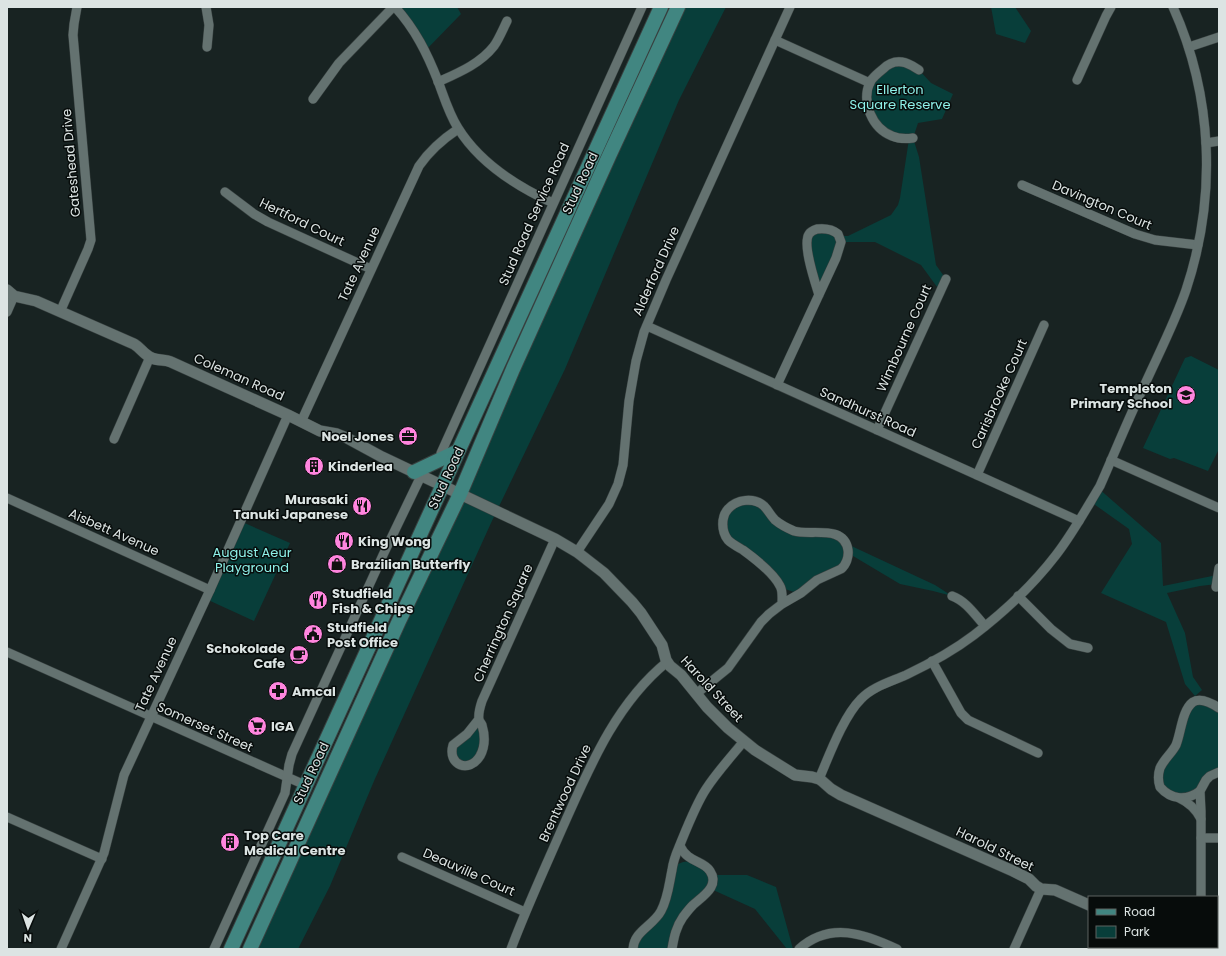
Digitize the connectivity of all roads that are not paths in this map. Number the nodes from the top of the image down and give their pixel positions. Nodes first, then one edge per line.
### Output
1 (77, 7) edge
2 (206, 7) edge
3 (394, 7) edge
4 (642, 7) edge
5 (661, 7) edge
6 (678, 7) edge
7 (790, 7) edge
8 (1111, 7) edge
9 (1173, 7) edge
10 (507, 21) dead end
11 (1219, 37) edge
12 (775, 40) junction
13 (1189, 47) junction
14 (207, 48) dead end
15 (919, 70) dead end
16 (1077, 80) dead end
17 (438, 82) junction
18 (870, 83) junction
19 (313, 99) dead end
20 (458, 129) junction
21 (913, 138) dead end
22 (1219, 141) edge
23 (1206, 142) junction
24 (1022, 185) dead end
25 (225, 192) dead end
26 (553, 203) junction
27 (1198, 244) junction
28 (371, 269) junction
29 (946, 279) dead end
30 (10, 293) edge
31 (819, 295) junction
32 (7, 312) edge
33 (60, 312) junction
34 (1044, 325) dead end
35 (647, 326) junction
36 (150, 357) junction
37 (777, 385) junction
38 (288, 415) junction
39 (302, 422) junction
40 (877, 430) junction
41 (450, 432) junction
42 (464, 438) junction
43 (114, 439) dead end
44 (458, 451) junction
45 (441, 452) dead end
46 (1111, 460) junction
47 (418, 474) junction
48 (977, 475) junction
49 (442, 485) junction
50 (460, 494) junction
51 (7, 498) edge
52 (1219, 508) edge
53 (1079, 521) junction
54 (556, 539) junction
55 (577, 552) junction
56 (1219, 568) edge
57 (780, 586) junction
58 (1216, 587) dead end
59 (210, 590) junction
60 (801, 593) junction
61 (952, 596) dead end
62 (1018, 596) junction
63 (782, 604) junction
64 (985, 626) junction
65 (1088, 648) dead end
66 (7, 652) edge
67 (932, 661) junction
68 (667, 662) junction
69 (696, 694) junction
70 (1219, 708) edge
71 (151, 717) junction
72 (479, 719) junction
73 (744, 741) junction
74 (1038, 753) dead end
75 (1219, 772) edge
76 (288, 777) junction
77 (818, 779) junction
78 (305, 785) junction
79 (1200, 791) junction
80 (1178, 798) junction
81 (7, 817) edge
82 (1201, 821) junction
83 (1201, 838) junction
84 (1219, 838) edge
85 (680, 846) junction
86 (402, 856) dead end
87 (102, 859) junction
88 (694, 861) junction
89 (673, 866) junction
90 (1041, 889) junction
91 (1201, 896) edge
92 (1088, 906) edge
93 (525, 912) junction
94 (61, 949) edge
95 (214, 949) edge
96 (231, 949) edge
97 (250, 949) edge
98 (511, 949) edge
99 (634, 949) edge
100 (672, 949) edge
101 (799, 949) edge
102 (897, 949) edge
103 (1014, 949) edge

1 - 33 street, Gateshead Drive
2 - 14 street
3 - 17 street
3 - 19 street
4 - 26 street, Stud Road Service Road
5 - 42 main road, Stud Road
6 - 50 main road, Stud Road
7 - 12 street, Alderford Drive
8 - 16 street
9 - 13 street
10 - 17 street
11 - 13 street
12 - 18 street
12 - 35 street, Alderford Drive
13 - 23 street
15 - 18 street
17 - 20 street
18 - 21 street
20 - 26 street
20 - 28 street, Tate Avenue
22 - 23 street
23 - 27 street
24 - 27 street, Davington Court
25 - 28 street, Hertford Court
26 - 41 street, Stud Road Service Road
27 - 46 street
28 - 39 street, Tate Avenue
29 - 40 street, Wimbourne Court
30 - 32 street
30 - 33 street, Coleman Road
31 - 31 street
31 - 37 street
33 - 36 street, Coleman Road
34 - 48 street, Carisbrooke Court
35 - 37 street, Sandhurst Road
35 - 55 street, Alderford Drive
36 - 38 street, Coleman Road
36 - 43 street
37 - 40 street, Sandhurst Road
38 - 39 street, Coleman Road
38 - 59 street, Tate Avenue
39 - 47 street, Coleman Road
40 - 48 street, Sandhurst Road
41 - 42 street
41 - 45 street, Stud Road Service Road
42 - 44 main road, Stud Road
44 - 47 main road
44 - 49 main road, Stud Road
46 - 52 street
46 - 53 street
47 - 49 street, Coleman Road
47 - 76 street, Stud Road
48 - 53 street, Sandhurst Road
49 - 50 street, Coleman Road
49 - 78 main road, Stud Road
50 - 54 street, Harold Street
50 - 97 main road, Stud Road
51 - 59 street, Aisbett Avenue
53 - 62 street
54 - 55 street, Harold Street
54 - 72 street, Cherrington Square
55 - 68 street, Harold Street
56 - 58 street
57 - 60 street
57 - 60 street
57 - 63 street
59 - 71 street, Tate Avenue
60 - 63 street
61 - 64 street
62 - 64 street
62 - 65 street
63 - 69 street
64 - 67 street
66 - 71 street, Somerset Street
67 - 74 street
67 - 77 street
68 - 69 street, Harold Street
68 - 93 street, Brentwood Drive
69 - 73 street, Harold Street
70 - 80 street
71 - 76 street, Somerset Street
71 - 87 street, Tate Avenue
72 - 72 street, Cherrington Square
73 - 77 street, Harold Street
73 - 85 street
75 - 79 street
76 - 78 street, Somerset Street
76 - 95 street, Stud Road
77 - 90 street, Harold Street
78 - 96 main road, Stud Road
79 - 80 street
79 - 82 street
80 - 82 street
81 - 87 street
82 - 83 street
83 - 84 street
83 - 91 street
85 - 88 street
85 - 89 street
86 - 93 street, Deauville Court
87 - 94 street, Tate Avenue
88 - 89 street
88 - 100 street
89 - 99 street
90 - 92 street, Harold Street
90 - 103 street
93 - 98 street, Brentwood Drive
101 - 102 street

